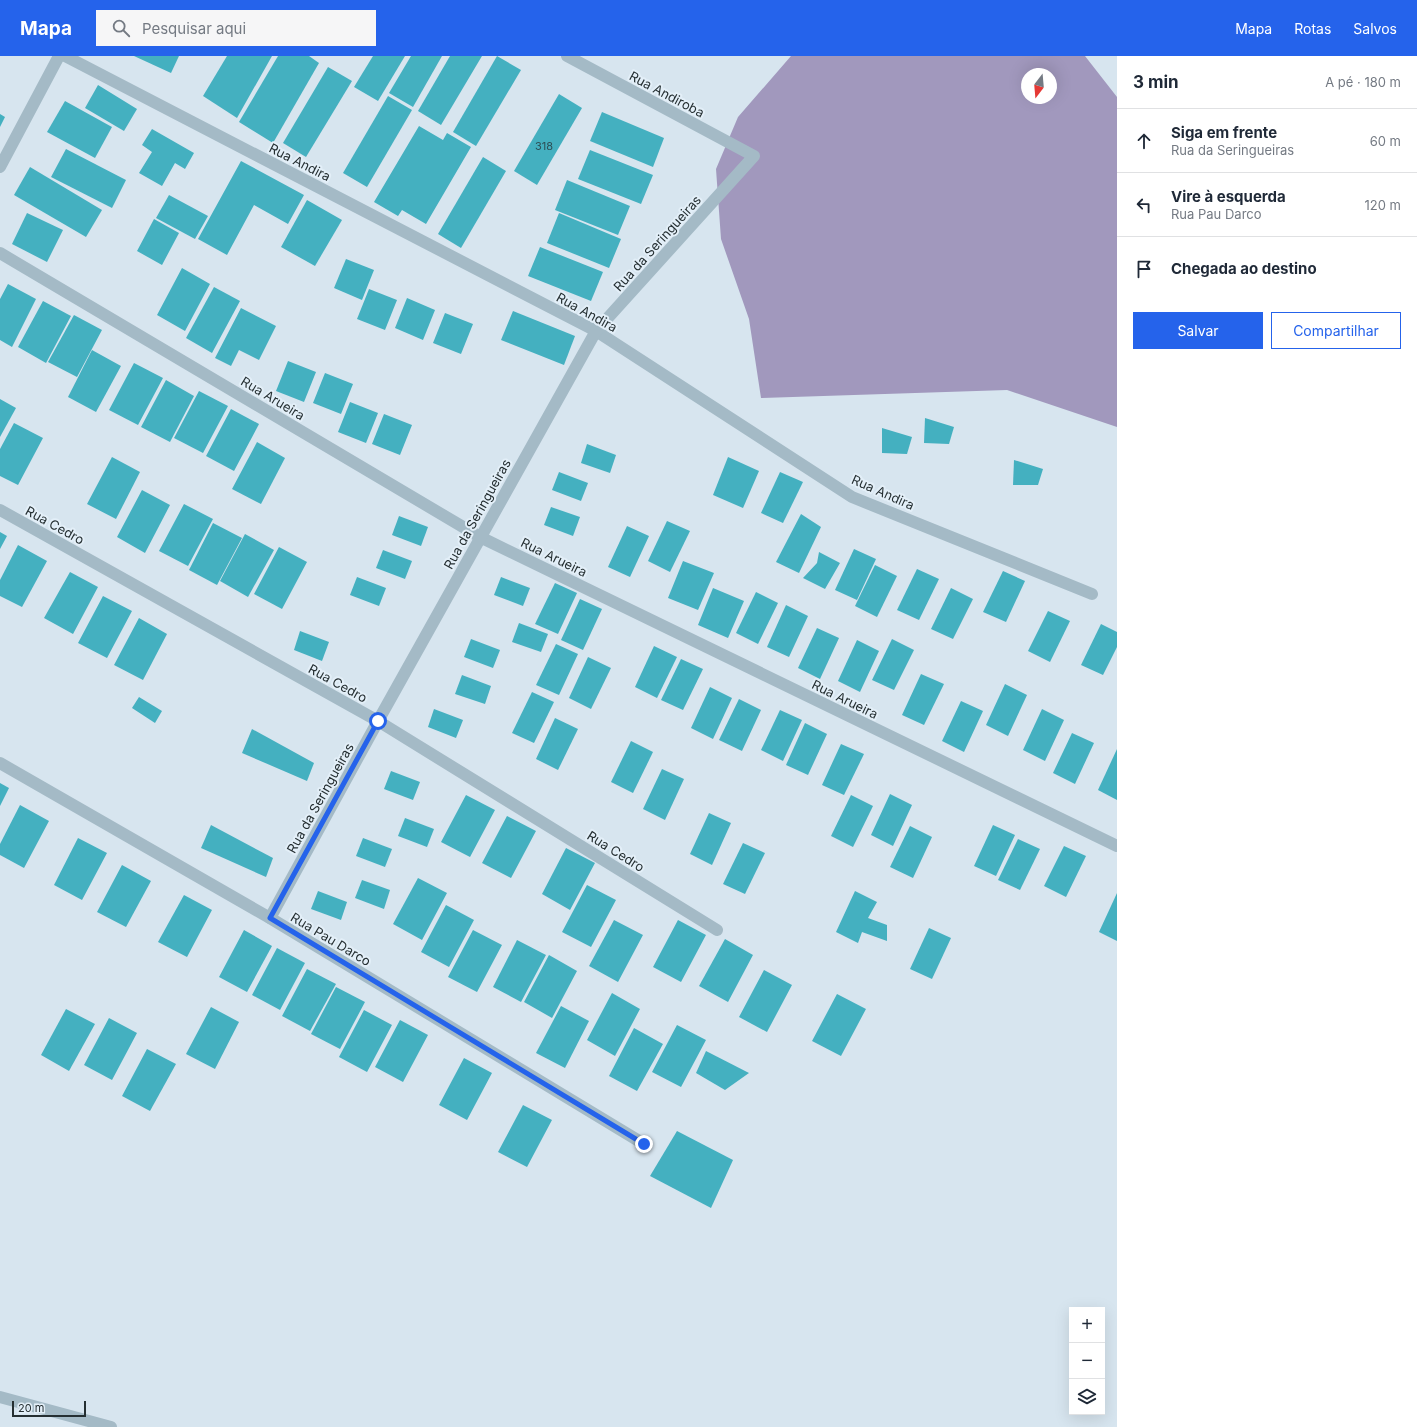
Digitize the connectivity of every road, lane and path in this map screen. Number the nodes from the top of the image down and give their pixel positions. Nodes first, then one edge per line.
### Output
1 (59, 56) edge
2 (65, 56) edge
3 (567, 56) edge
4 (754, 156) joint
5 (0, 167) edge
6 (0, 254) edge
7 (596, 331) junction
8 (0, 510) edge
9 (480, 537) junction
10 (1092, 594) dead end
11 (378, 721) junction
12 (0, 763) edge
13 (1117, 846) edge
14 (270, 918) junction
15 (717, 930) dead end
16 (644, 1144) dead end
17 (0, 1397) edge
18 (111, 1427) edge

1 - 5 street
2 - 7 street, Rua Andira
3 - 4 street, Rua Andiroba
4 - 7 street, Rua da Seringueiras
6 - 9 street, Rua Arueira
7 - 9 street, Rua da Seringueiras
7 - 10 street, Rua Andira
8 - 11 street, Rua Cedro
9 - 11 street, Rua da Seringueiras
9 - 13 street, Rua Arueira
11 - 14 street, Rua da Seringueiras
11 - 15 street, Rua Cedro
12 - 14 street, Rua Pau Darco
14 - 16 street, Rua Pau Darco
17 - 18 street

